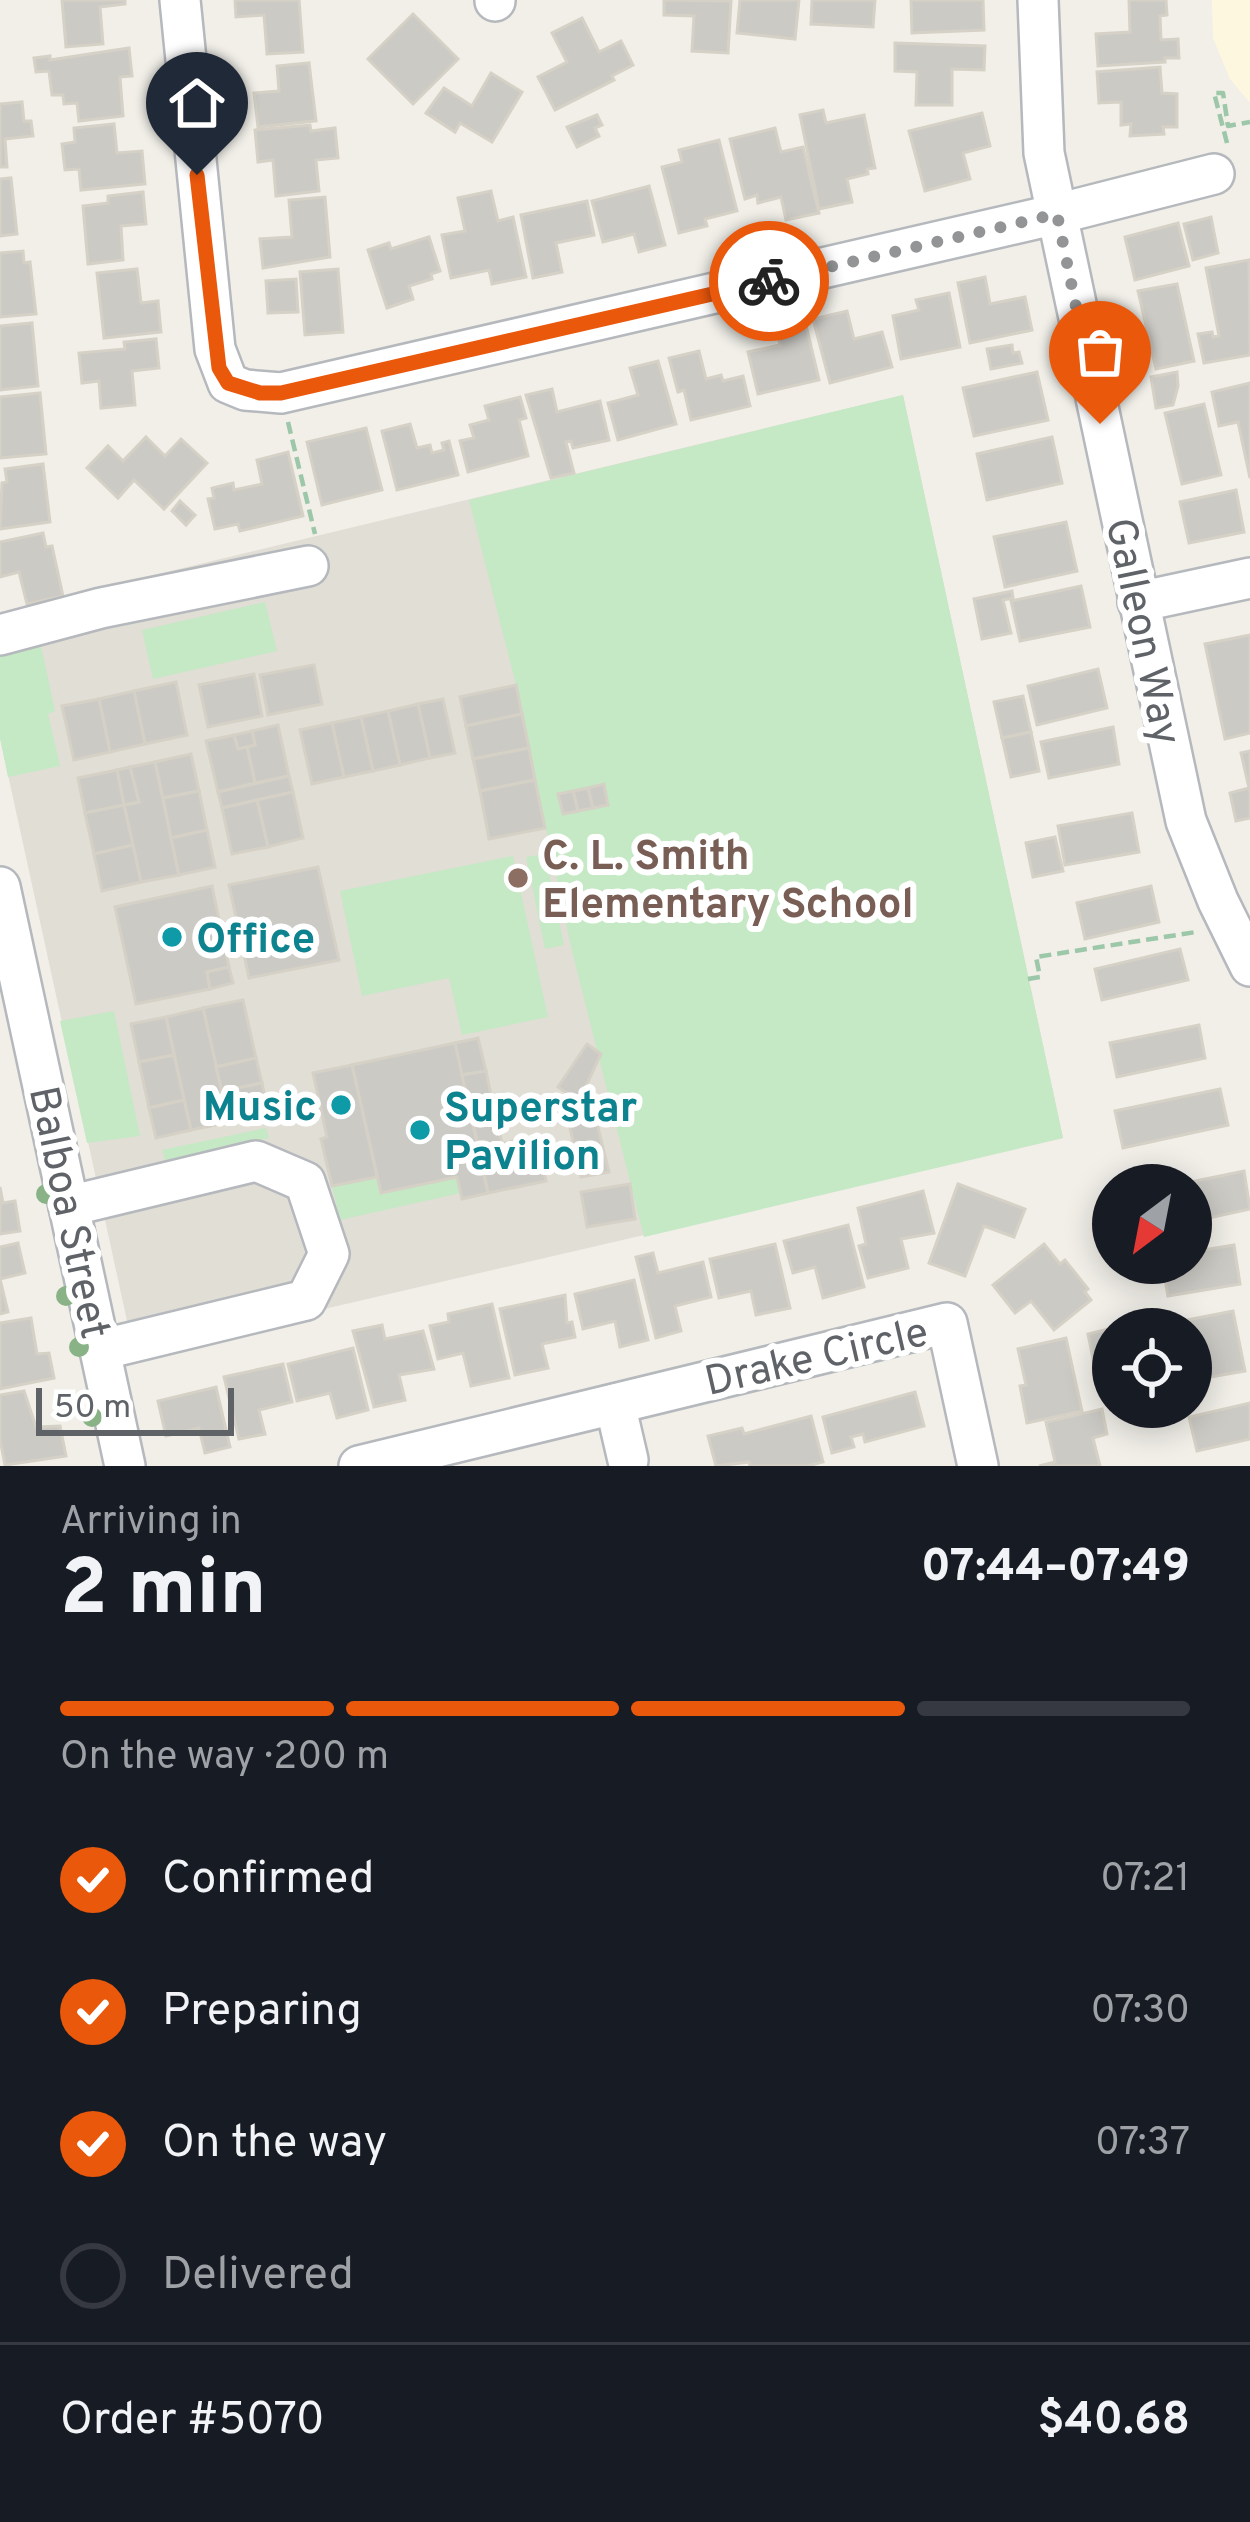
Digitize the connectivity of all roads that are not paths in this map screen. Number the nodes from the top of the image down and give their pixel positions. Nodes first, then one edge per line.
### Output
1 (180, 0) edge
2 (1038, 0) edge
3 (1220, 159) road end
4 (1057, 214) junction
5 (308, 566) road end
6 (1250, 578) edge
7 (1138, 602) junction
8 (0, 635) edge
9 (0, 887) edge
10 (1233, 907) edge
11 (1250, 966) edge
12 (69, 1206) junction
13 (100, 1350) junction
14 (615, 1404) junction
15 (628, 1460) dead end
16 (125, 1466) edge
17 (359, 1466) edge
18 (978, 1466) edge

1 - 4 street
2 - 4 street, Galleon Way
3 - 4 street
4 - 7 street, Galleon Way
5 - 8 street
6 - 7 street
7 - 10 street, Galleon Way
9 - 12 street, Balboa Street
10 - 11 street, Galleon Way
12 - 13 street, Balboa Street
12 - 13 street
13 - 16 street, Balboa Street
14 - 15 street
14 - 17 street, Drake Circle
14 - 18 street, Drake Circle

